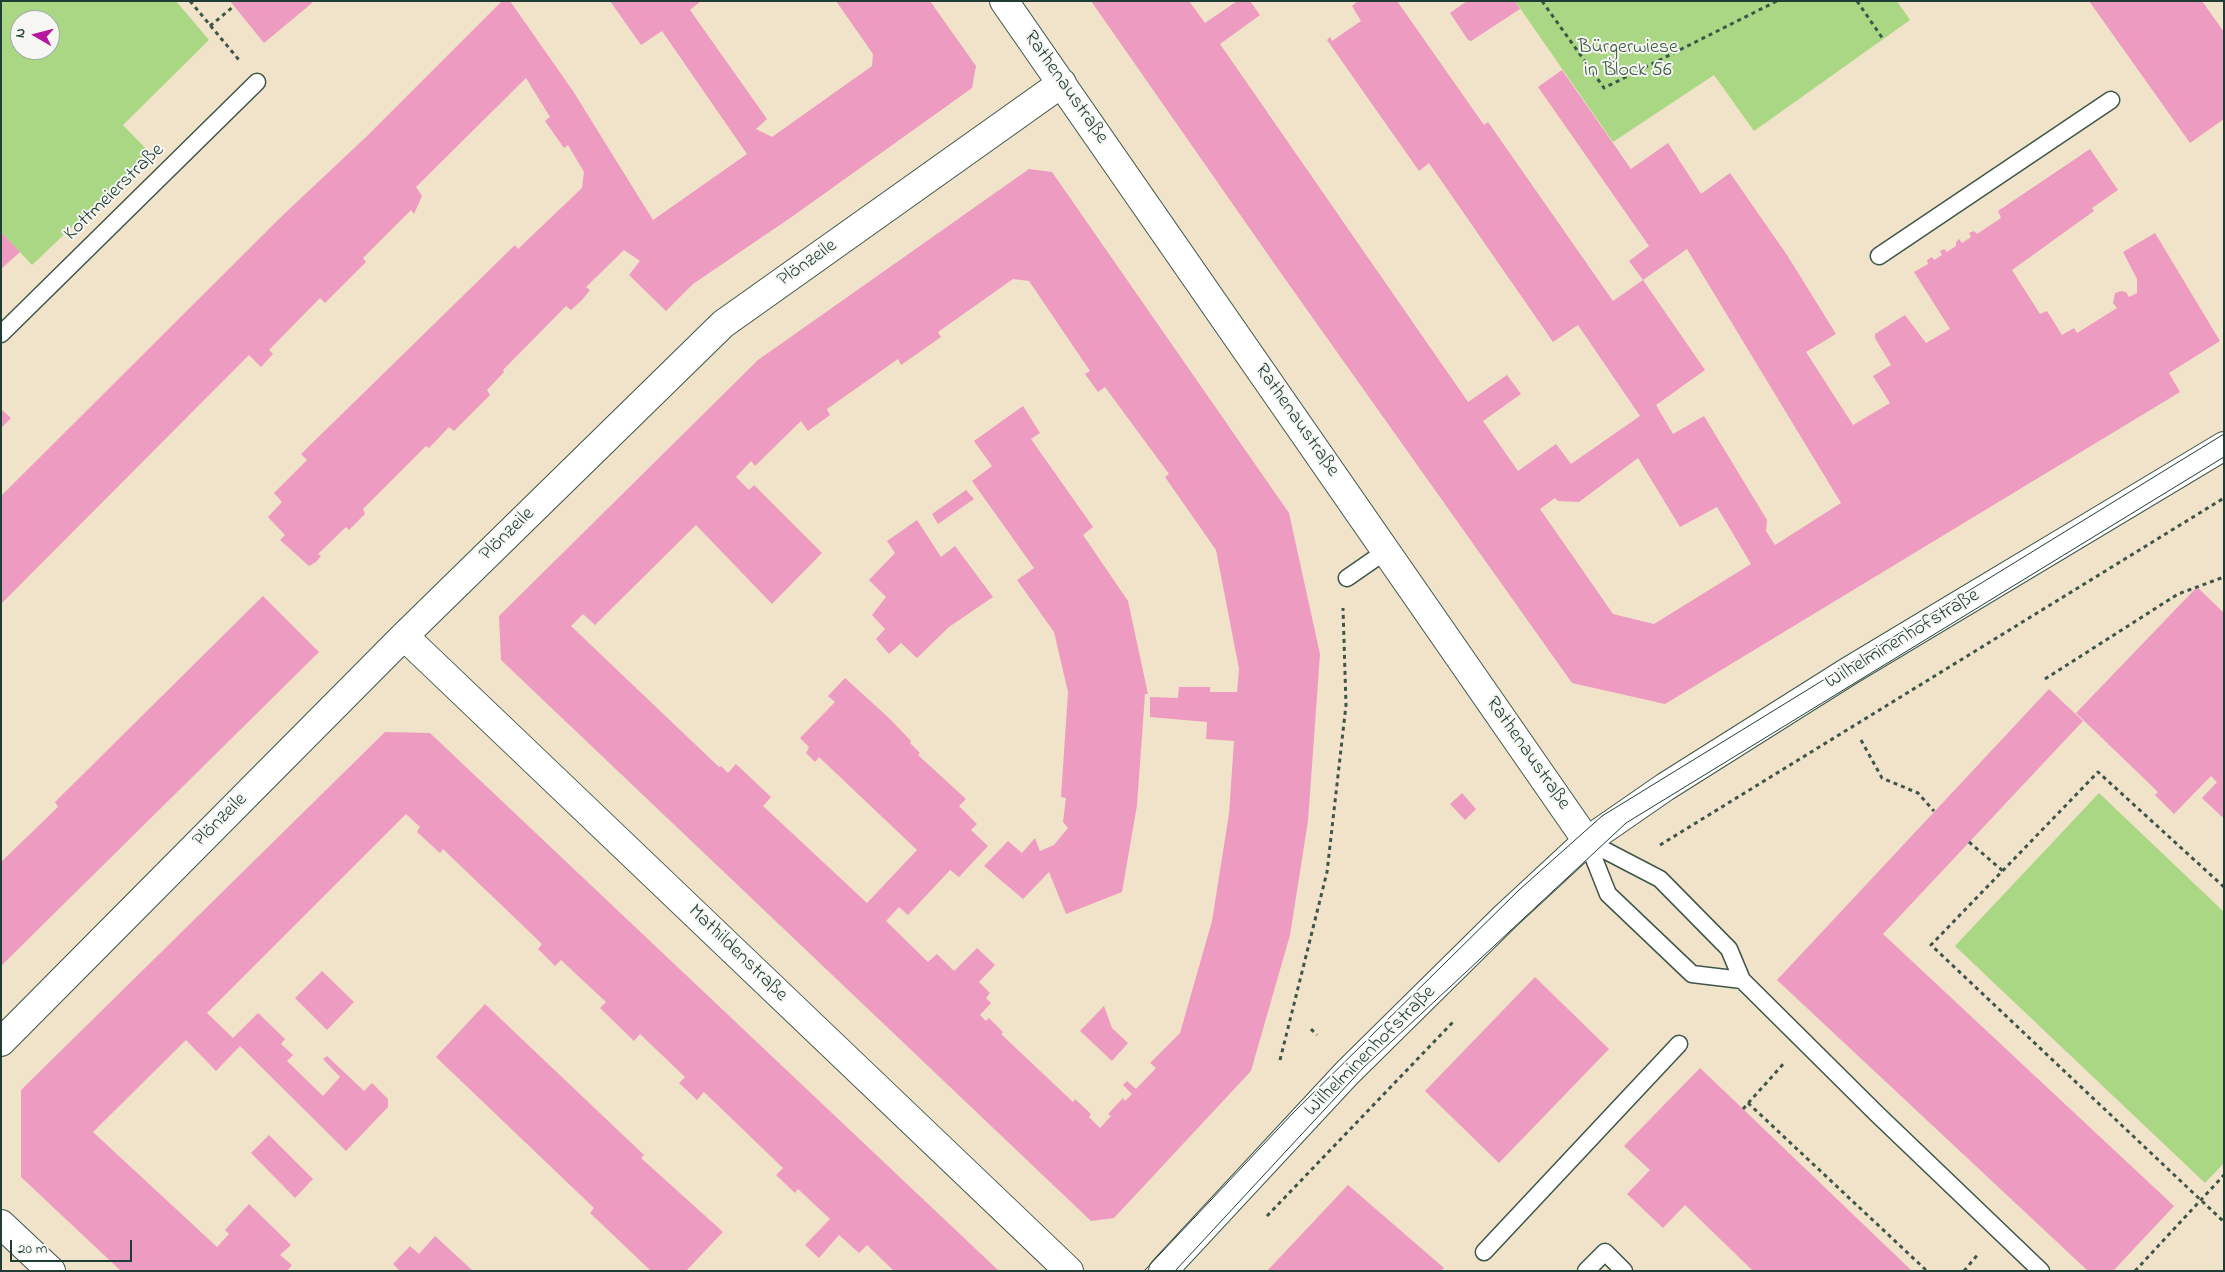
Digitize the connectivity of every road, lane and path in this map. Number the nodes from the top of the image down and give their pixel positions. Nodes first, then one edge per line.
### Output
1 (190, 1) edge
2 (1004, 1) edge
3 (1542, 1) edge
4 (1777, 1) edge
5 (1857, 1) edge
6 (234, 6) dead end
7 (210, 26) junction
8 (1883, 39) dead end
9 (257, 82) joint
10 (1062, 83) junction
11 (2111, 100) dead end
12 (1879, 256) dead end
13 (1, 334) edge
14 (2224, 446) edge
15 (2224, 498) edge
16 (1386, 551) junction
17 (2224, 577) edge
18 (1347, 578) dead end
19 (1343, 601) dead end
20 (404, 636) junction
21 (2045, 679) dead end
22 (1861, 740) dead end
23 (1934, 811) dead end
24 (1587, 841) junction
25 (1969, 842) dead end
26 (1630, 863) junction
27 (2003, 871) junction
28 (2224, 887) edge
29 (1742, 980) junction
30 (1454, 1021) dead end
31 (1311, 1029) dead end
32 (1317, 1035) dead end
33 (1, 1042) edge
34 (1679, 1044) dead end
35 (1280, 1060) dead end
36 (1767, 1083) dead end
37 (1748, 1103) junction
38 (1743, 1109) dead end
39 (2224, 1175) edge
40 (2201, 1200) junction
41 (1266, 1216) dead end
42 (2224, 1222) edge
43 (1, 1224) edge
44 (1484, 1252) dead end
45 (51, 1271) edge
46 (1070, 1271) edge
47 (1163, 1271) edge
48 (1586, 1271) edge
49 (1624, 1271) edge
50 (1927, 1271) edge
51 (2041, 1271) edge
52 (2135, 1271) edge

1 - 7 path
2 - 10 street, Rathenaustraße
3 - 4 path
5 - 8 path
6 - 7 path
7 - 9 path
9 - 13 lane, Kottmeierstraße
10 - 16 street, Rathenaustraße
10 - 20 street, Plönzeile
11 - 12 lane
14 - 24 street, Wilhelminenhofstraße
15 - 26 path
16 - 18 lane
16 - 24 street, Rathenaustraße
17 - 21 path
19 - 35 path
20 - 33 street, Plönzeile
20 - 46 street, Mathildenstraße
22 - 23 path
24 - 26 lane
24 - 29 lane
24 - 47 street, Wilhelminenhofstraße
25 - 27 path
26 - 29 lane
27 - 28 path
27 - 40 path
29 - 51 lane
30 - 41 path
31 - 32 path
34 - 44 lane
36 - 37 path
37 - 38 path
37 - 50 path
39 - 40 path
40 - 42 path
40 - 52 path
43 - 45 street
48 - 49 lane

